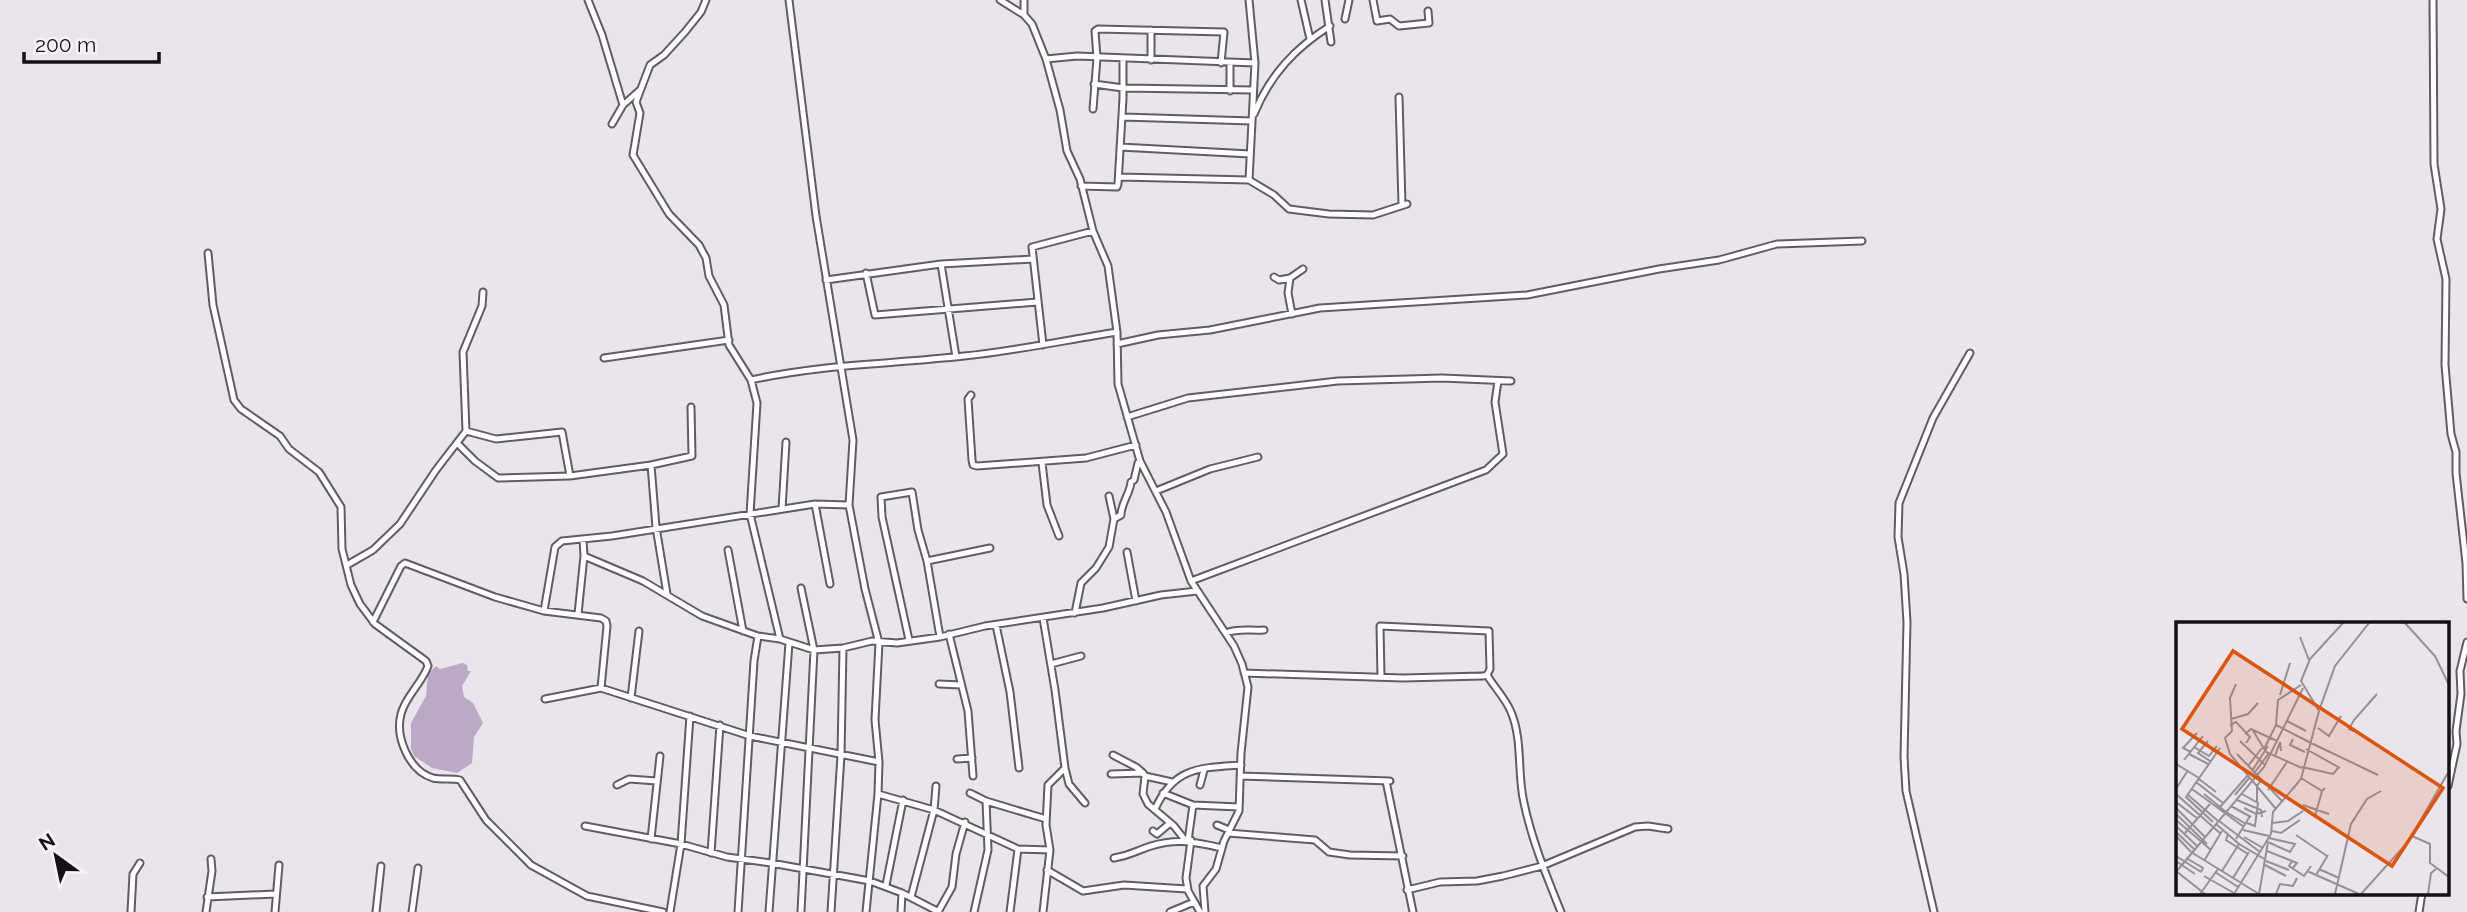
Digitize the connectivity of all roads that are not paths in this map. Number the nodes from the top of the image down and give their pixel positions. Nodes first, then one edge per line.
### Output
1 (588, 0) edge
2 (706, 0) edge
3 (789, 0) edge
4 (1000, 0) edge
5 (1024, 0) edge
6 (1250, 0) edge
7 (1301, 0) edge
8 (1325, 0) edge
9 (1349, 0) edge
10 (1373, 0) edge
11 (2440, 0) edge
12 (2433, 3) edge
13 (1428, 11) dead end
14 (1024, 15) junction
15 (1345, 19) dead end
16 (1330, 26) junction
17 (1151, 30) junction
18 (1310, 39) junction
19 (1331, 42) dead end
20 (1097, 58) junction
21 (1123, 58) junction
22 (1046, 59) junction
23 (1151, 60) junction
24 (1221, 63) junction
25 (1230, 63) junction
26 (1255, 63) junction
27 (1094, 84) junction
28 (642, 88) junction
29 (1123, 88) junction
30 (1253, 90) junction
31 (1230, 91) junction
32 (1399, 97) dead end
33 (623, 104) junction
34 (1093, 109) dead end
35 (1123, 117) junction
36 (1252, 119) junction
37 (612, 124) dead end
38 (1120, 147) junction
39 (1251, 154) junction
40 (1120, 177) junction
41 (1249, 180) junction
42 (1081, 186) junction
43 (1093, 231) junction
44 (1862, 241) dead end
45 (208, 253) dead end
46 (1033, 258) junction
47 (942, 264) junction
48 (1303, 270) dead end
49 (866, 273) junction
50 (1274, 277) dead end
51 (1290, 278) junction
52 (826, 280) junction
53 (483, 292) dead end
54 (1037, 302) junction
55 (948, 309) junction
56 (1292, 314) junction
57 (1117, 332) junction
58 (729, 340) junction
59 (1117, 344) junction
60 (1043, 345) junction
61 (1970, 353) dead end
62 (956, 357) junction
63 (604, 358) dead end
64 (839, 365) junction
65 (751, 380) junction
66 (1498, 380) junction
67 (1511, 382) dead end
68 (971, 395) dead end
69 (691, 407) dead end
70 (1128, 417) junction
71 (466, 431) junction
72 (786, 442) dead end
73 (458, 444) junction
74 (1136, 445) junction
75 (1258, 457) dead end
76 (1140, 461) junction
77 (1042, 463) junction
78 (651, 465) junction
79 (570, 476) junction
80 (1156, 491) junction
81 (1109, 496) dead end
82 (815, 504) junction
83 (849, 505) junction
84 (782, 509) junction
85 (750, 514) junction
86 (1114, 519) junction
87 (656, 527) junction
88 (1059, 536) dead end
89 (583, 538) junction
90 (990, 548) dead end
91 (728, 550) dead end
92 (1127, 552) dead end
93 (583, 556) junction
94 (927, 561) junction
95 (2467, 563) edge
96 (347, 565) junction
97 (1191, 581) junction
98 (830, 584) dead end
99 (801, 588) dead end
100 (1197, 591) junction
101 (667, 594) junction
102 (2467, 599) edge
103 (1136, 601) junction
104 (544, 611) junction
105 (1075, 613) junction
106 (578, 614) junction
107 (1044, 618) junction
108 (373, 622) junction
109 (996, 625) junction
110 (1264, 630) dead end
111 (639, 631) dead end
112 (743, 631) junction
113 (1226, 633) junction
114 (949, 634) junction
115 (758, 636) junction
116 (940, 637) junction
117 (780, 639) junction
118 (909, 640) junction
119 (2467, 642) edge
120 (789, 643) junction
121 (879, 643) junction
122 (843, 648) junction
123 (814, 650) junction
124 (1081, 656) dead end
125 (1051, 664) junction
126 (1244, 673) junction
127 (1487, 675) junction
128 (1381, 677) junction
129 (939, 684) dead end
130 (961, 685) junction
131 (601, 688) junction
132 (631, 698) junction
133 (545, 699) dead end
134 (690, 716) junction
135 (720, 725) junction
136 (750, 736) junction
137 (780, 743) junction
138 (810, 748) junction
139 (841, 755) junction
140 (1113, 755) dead end
141 (660, 756) dead end
142 (972, 758) junction
143 (957, 759) dead end
144 (879, 762) junction
145 (1241, 765) junction
146 (1019, 768) dead end
147 (1065, 768) junction
148 (1204, 770) junction
149 (1111, 774) dead end
150 (1144, 774) junction
151 (973, 776) dead end
152 (1240, 776) junction
153 (2450, 777) edge
154 (657, 781) junction
155 (1172, 782) junction
156 (617, 785) dead end
157 (1200, 785) dead end
158 (936, 786) dead end
159 (970, 793) dead end
160 (1163, 793) junction
161 (878, 794) junction
162 (904, 800) junction
163 (986, 801) junction
164 (1085, 803) dead end
165 (1193, 805) junction
166 (1239, 807) junction
167 (1155, 808) junction
168 (934, 810) junction
169 (1046, 820) junction
170 (965, 822) junction
171 (1169, 824) junction
172 (1217, 825) dead end
173 (585, 826) dead end
174 (1668, 829) dead end
175 (1153, 831) dead end
176 (1229, 832) junction
177 (988, 833) junction
178 (651, 839) junction
179 (1188, 840) junction
180 (681, 844) junction
181 (1222, 848) junction
182 (1018, 849) junction
183 (1049, 850) junction
184 (711, 853) junction
185 (1403, 856) junction
186 (1114, 858) dead end
187 (211, 859) dead end
188 (741, 859) junction
189 (140, 863) dead end
190 (771, 863) junction
191 (279, 865) dead end
192 (381, 866) dead end
193 (1542, 866) junction
194 (418, 868) dead end
195 (804, 869) junction
196 (1047, 870) junction
197 (833, 874) junction
198 (870, 881) junction
199 (886, 885) junction
200 (1203, 886) junction
201 (1407, 890) junction
202 (1189, 891) junction
203 (902, 893) junction
204 (276, 894) junction
205 (2422, 894) edge
206 (207, 897) junction
207 (911, 897) junction
208 (1194, 902) junction
209 (927, 909) edge
210 (131, 912) edge
211 (206, 912) edge
212 (275, 912) edge
213 (376, 912) edge
214 (412, 912) edge
215 (663, 912) edge
216 (670, 912) edge
217 (738, 912) edge
218 (769, 912) edge
219 (801, 912) edge
220 (831, 912) edge
221 (866, 912) edge
222 (901, 912) edge
223 (938, 912) edge
224 (974, 912) edge
225 (1010, 912) edge
226 (1043, 912) edge
227 (1170, 912) edge
228 (1202, 912) edge
229 (1413, 912) edge
230 (1560, 912) edge
231 (1934, 912) edge
232 (2419, 912) edge

1 - 33 street
2 - 28 street
3 - 52 street
4 - 14 street
5 - 14 street
6 - 26 street
7 - 18 street
8 - 16 street
9 - 15 street
10 - 13 street
11 - 12 street
12 - 95 street
14 - 22 street
16 - 18 street
16 - 19 street
17 - 20 street
17 - 23 street
17 - 24 street
18 - 36 street
20 - 21 street
20 - 22 street
20 - 27 street
21 - 23 street
21 - 29 street
22 - 42 street
23 - 24 street
24 - 25 street
25 - 26 street
25 - 31 street
26 - 30 street
27 - 29 street
27 - 34 street
28 - 33 street
28 - 58 street
29 - 31 street
29 - 35 street
30 - 31 street
30 - 36 street
32 - 41 street
33 - 37 street
35 - 36 street
35 - 38 street
36 - 39 street
38 - 39 street
38 - 40 street
39 - 41 street
40 - 41 street
40 - 42 street
42 - 43 street
43 - 46 street
43 - 57 street
44 - 56 street
45 - 96 street
46 - 47 street
46 - 54 street
47 - 49 street
47 - 55 street
48 - 51 street
49 - 52 street
49 - 55 street
50 - 51 street
51 - 56 street
52 - 64 street
53 - 71 street
54 - 55 street
54 - 60 street
55 - 62 street
56 - 59 street
57 - 59 street
57 - 60 street
58 - 63 street
58 - 65 street
59 - 70 street
60 - 62 street
61 - 231 street
62 - 64 street
64 - 65 street
64 - 83 street
65 - 85 street
66 - 67 street
66 - 70 street
66 - 97 street
68 - 77 street
69 - 78 street
70 - 74 street
71 - 73 street
71 - 79 street
72 - 84 street
73 - 79 street
73 - 96 street
74 - 76 street
74 - 77 street
75 - 80 street
76 - 80 street
76 - 86 street
77 - 88 street
78 - 79 street
78 - 87 street
80 - 97 street
81 - 86 street
82 - 83 street
82 - 84 street
82 - 98 street
83 - 121 street
84 - 85 street
85 - 87 street
85 - 117 street
86 - 105 street
87 - 89 street
87 - 101 street
89 - 93 street
89 - 104 street
90 - 94 street
91 - 112 street
92 - 103 street
93 - 101 street
93 - 106 street
94 - 116 street
94 - 118 street
95 - 102 street
96 - 108 street
97 - 100 street
99 - 123 street
100 - 103 street
100 - 113 street
101 - 112 street
103 - 105 street
104 - 106 street
104 - 108 street
105 - 107 street
106 - 131 street
107 - 109 street
107 - 125 street
108 - 215 street
109 - 114 street
109 - 146 street
110 - 113 street
111 - 132 street
112 - 115 street
113 - 126 street
114 - 116 street
114 - 130 street
115 - 117 street
115 - 136 street
116 - 118 street
117 - 120 street
118 - 121 street
119 - 153 street
120 - 123 street
120 - 137 street
121 - 122 street
121 - 144 street
122 - 123 street
122 - 139 street
123 - 138 street
124 - 125 street
125 - 147 street
126 - 128 street
126 - 145 street
127 - 128 street
127 - 128 street
127 - 193 street
129 - 130 street
130 - 142 street
131 - 132 street
131 - 133 street
132 - 134 street
134 - 135 street
134 - 180 street
135 - 136 street
135 - 184 street
136 - 137 street
136 - 188 street
137 - 138 street
137 - 190 street
138 - 139 street
138 - 195 street
139 - 144 street
139 - 197 street
140 - 150 street
141 - 154 street
142 - 143 street
142 - 151 street
144 - 161 street
145 - 148 street
145 - 152 street
147 - 164 street
147 - 169 street
148 - 155 street
148 - 157 street
149 - 150 street
150 - 155 street
150 - 167 street
152 - 166 street
152 - 185 street
154 - 156 street
154 - 178 street
155 - 160 street
158 - 168 street
159 - 163 street
160 - 165 street
160 - 167 street
161 - 162 street
161 - 198 street
162 - 168 street
162 - 199 street
163 - 169 street
163 - 177 street
165 - 166 street
165 - 179 street
166 - 176 street
167 - 171 street
168 - 170 street
168 - 207 street
169 - 183 street
170 - 177 street
170 - 223 street
171 - 175 street
171 - 179 street
172 - 176 street
173 - 178 street
174 - 193 street
176 - 181 street
176 - 185 street
177 - 182 street
177 - 224 street
178 - 180 street
179 - 181 street
179 - 186 street
179 - 202 street
180 - 184 street
180 - 216 street
181 - 200 street
182 - 183 street
182 - 225 street
183 - 196 street
184 - 188 street
185 - 201 street
187 - 206 street
188 - 190 street
188 - 217 street
189 - 210 street
190 - 195 street
190 - 218 street
191 - 204 street
192 - 213 street
193 - 201 street
193 - 230 street
194 - 214 street
195 - 197 street
195 - 219 street
196 - 202 street
196 - 226 street
197 - 198 street
197 - 220 street
198 - 199 street
198 - 221 street
199 - 203 street
200 - 202 street
200 - 228 street
201 - 229 street
202 - 208 street
203 - 207 street
203 - 222 street
204 - 206 street
204 - 212 street
205 - 232 street
206 - 211 street
207 - 209 street
208 - 227 street
208 - 228 street
209 - 223 street

